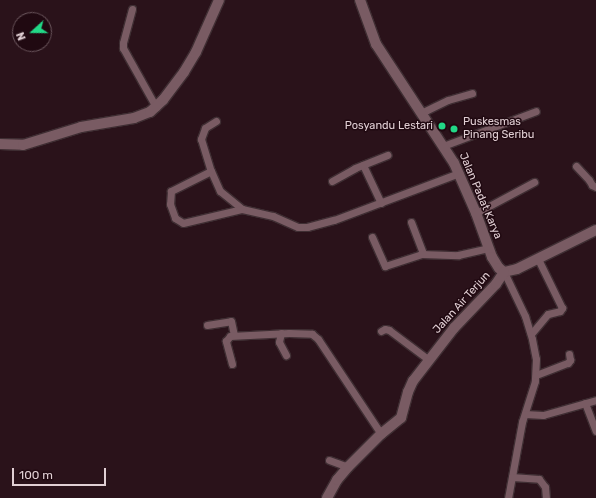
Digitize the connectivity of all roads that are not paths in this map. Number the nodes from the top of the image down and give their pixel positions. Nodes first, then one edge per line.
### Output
1 (220, 0) edge
2 (360, 0) edge
3 (132, 9) dead end
4 (472, 93) dead end
5 (156, 107) junction
6 (536, 111) dead end
7 (421, 113) junction
8 (216, 121) dead end
9 (0, 144) edge
10 (443, 146) junction
11 (387, 156) dead end
12 (363, 165) junction
13 (576, 166) dead end
14 (211, 171) junction
15 (459, 174) junction
16 (332, 181) dead end
17 (534, 182) dead end
18 (596, 187) edge
19 (381, 203) junction
20 (242, 209) junction
21 (476, 213) junction
22 (411, 222) dead end
23 (596, 230) edge
24 (372, 237) dead end
25 (489, 248) junction
26 (423, 254) junction
27 (538, 259) junction
28 (504, 272) junction
29 (207, 325) dead end
30 (381, 331) dead end
31 (281, 333) junction
32 (531, 334) junction
33 (234, 335) junction
34 (569, 354) dead end
35 (286, 355) dead end
36 (429, 360) junction
37 (232, 364) dead end
38 (536, 375) junction
39 (596, 400) edge
40 (585, 403) junction
41 (525, 414) junction
42 (596, 431) edge
43 (381, 434) junction
44 (329, 460) dead end
45 (348, 467) junction
46 (512, 477) junction
47 (327, 498) edge
48 (508, 498) edge
49 (546, 498) edge

1 - 5 main road
2 - 7 main road, Jalan Padat Karya
3 - 5 street
4 - 7 street
5 - 9 main road
6 - 10 street
7 - 10 main road, Jalan Padat Karya
8 - 14 street
10 - 15 main road, Jalan Padat Karya
11 - 12 street
12 - 16 street
12 - 19 street
13 - 18 street
14 - 20 street
14 - 20 street
15 - 19 street
15 - 21 main road, Jalan Padat Karya
17 - 21 street
19 - 20 street
21 - 25 main road, Jalan Padat Karya
22 - 26 street
23 - 27 main road
24 - 26 street
25 - 26 street
25 - 28 main road, Jalan Padat Karya
27 - 28 main road
27 - 32 street
28 - 32 street, Jalan Air Terjun
28 - 36 main road, Jalan Air Terjun
29 - 33 street
30 - 36 street
31 - 33 street
31 - 35 street
31 - 43 street
32 - 38 street, Jalan Air Terjun
33 - 37 street
34 - 38 street
36 - 43 main road, Jalan Air Terjun
38 - 41 street, Jalan Air Terjun
39 - 40 street
40 - 41 street
40 - 42 street
41 - 46 street, Jalan Air Terjun
43 - 45 main road, Jalan Air Terjun
44 - 45 street
45 - 47 main road, Jalan Air Terjun
46 - 48 street, Jalan Air Terjun
46 - 49 street

